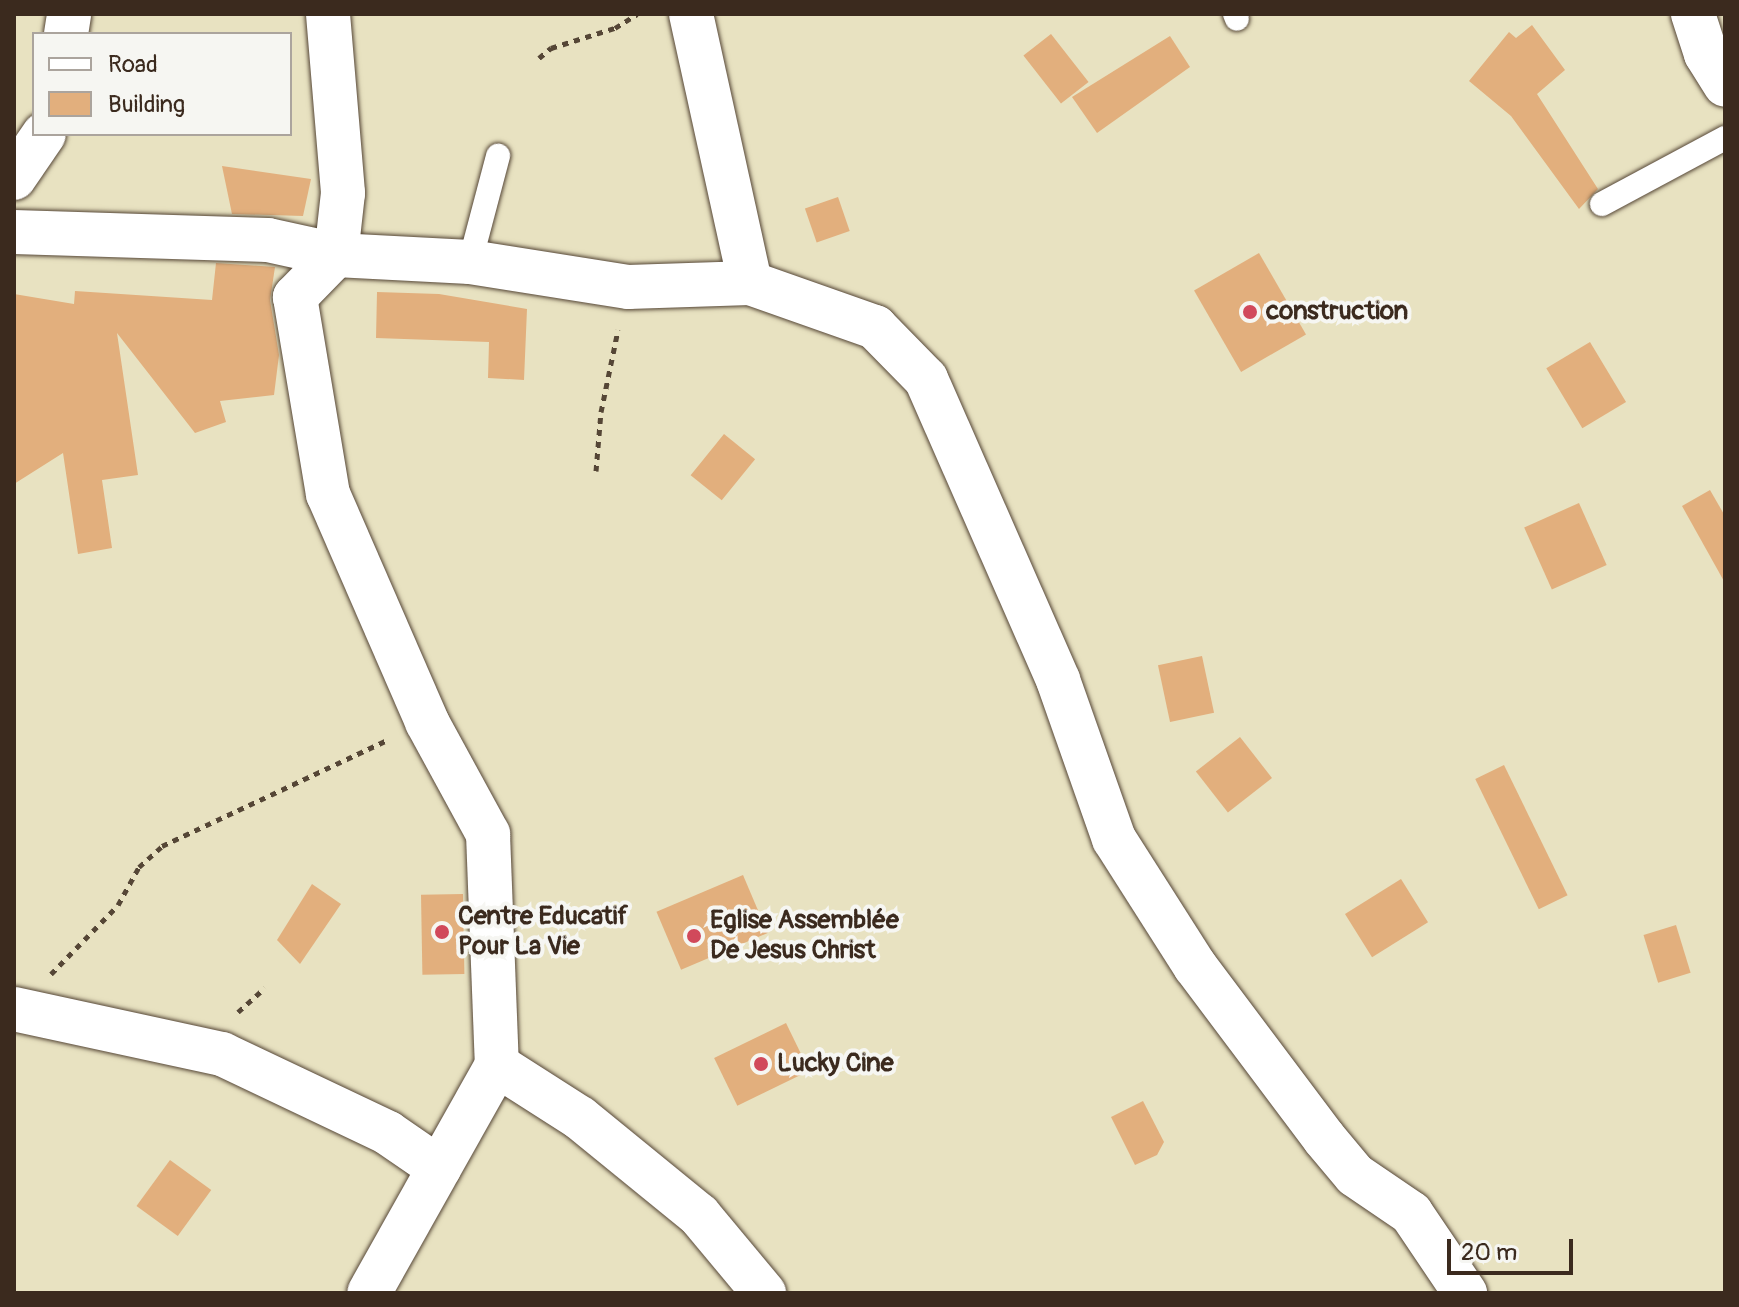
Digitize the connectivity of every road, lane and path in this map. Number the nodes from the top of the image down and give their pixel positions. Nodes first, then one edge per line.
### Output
1 (328, 14) edge
2 (637, 14) edge
3 (691, 14) edge
4 (1693, 14) edge
5 (539, 58) dead end
6 (1725, 84) edge
7 (43, 136) edge
8 (1725, 138) edge
9 (498, 156) dead end
10 (14, 178) edge
11 (1602, 204) dead end
12 (14, 232) edge
13 (336, 255) junction
14 (470, 262) junction
15 (750, 283) junction
16 (628, 287) junction
17 (596, 471) dead end
18 (427, 722) junction
19 (16, 1010) edge
20 (497, 1065) junction
21 (439, 1168) junction
22 (369, 1293) edge
23 (764, 1293) edge
24 (1465, 1293) edge

1 - 13 street
2 - 5 path
3 - 15 street
4 - 6 street
7 - 10 street
8 - 11 lane
9 - 14 lane
12 - 13 street
13 - 14 street
13 - 18 street
14 - 16 street
15 - 16 street
15 - 24 street
16 - 17 path
18 - 19 path
18 - 20 street
19 - 21 street
20 - 21 street
20 - 23 street
21 - 22 street

